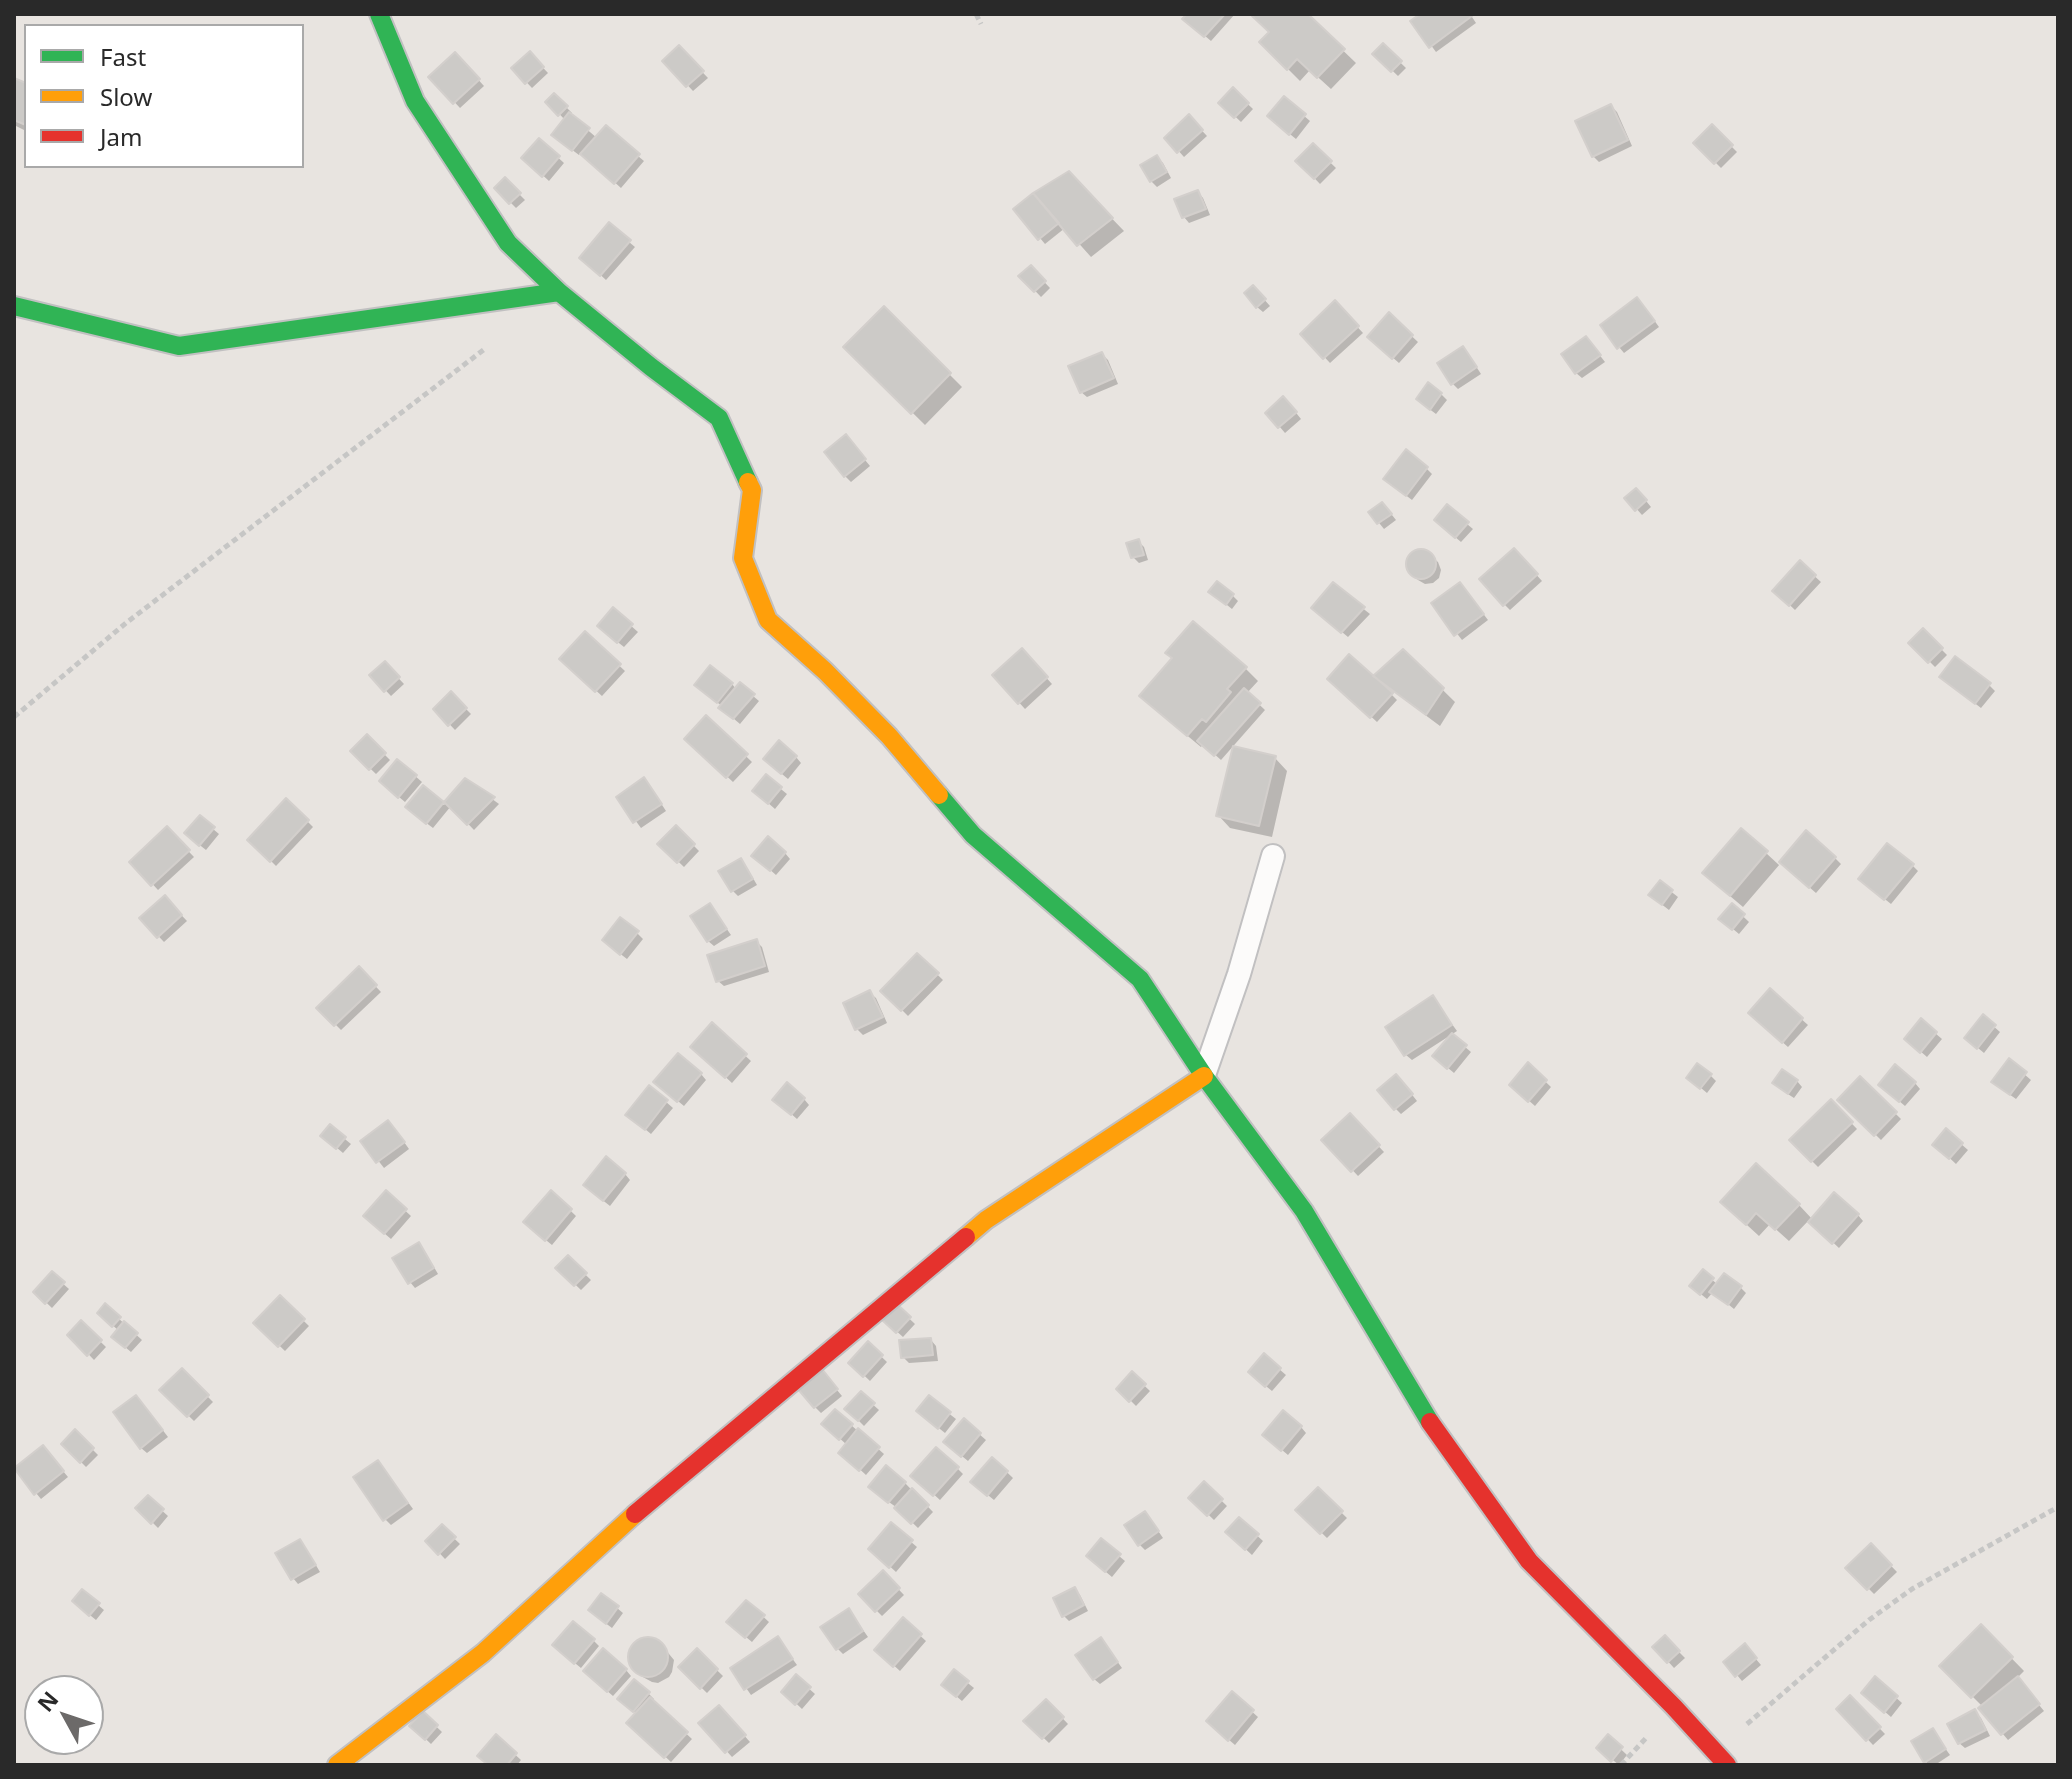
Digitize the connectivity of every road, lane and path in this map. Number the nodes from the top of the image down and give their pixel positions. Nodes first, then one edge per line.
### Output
1 (379, 14) edge
2 (976, 14) edge
3 (981, 24) dead end
4 (559, 292) junction
5 (14, 306) edge
6 (497, 339) dead end
7 (14, 717) edge
8 (1273, 856) dead end
9 (1204, 1076) junction
10 (2058, 1507) edge
11 (1722, 1758) edge
12 (337, 1765) edge

1 - 4 street
2 - 3 path
4 - 5 street
4 - 9 street
6 - 7 path
8 - 9 lane
9 - 11 street
9 - 12 street
10 - 11 path

